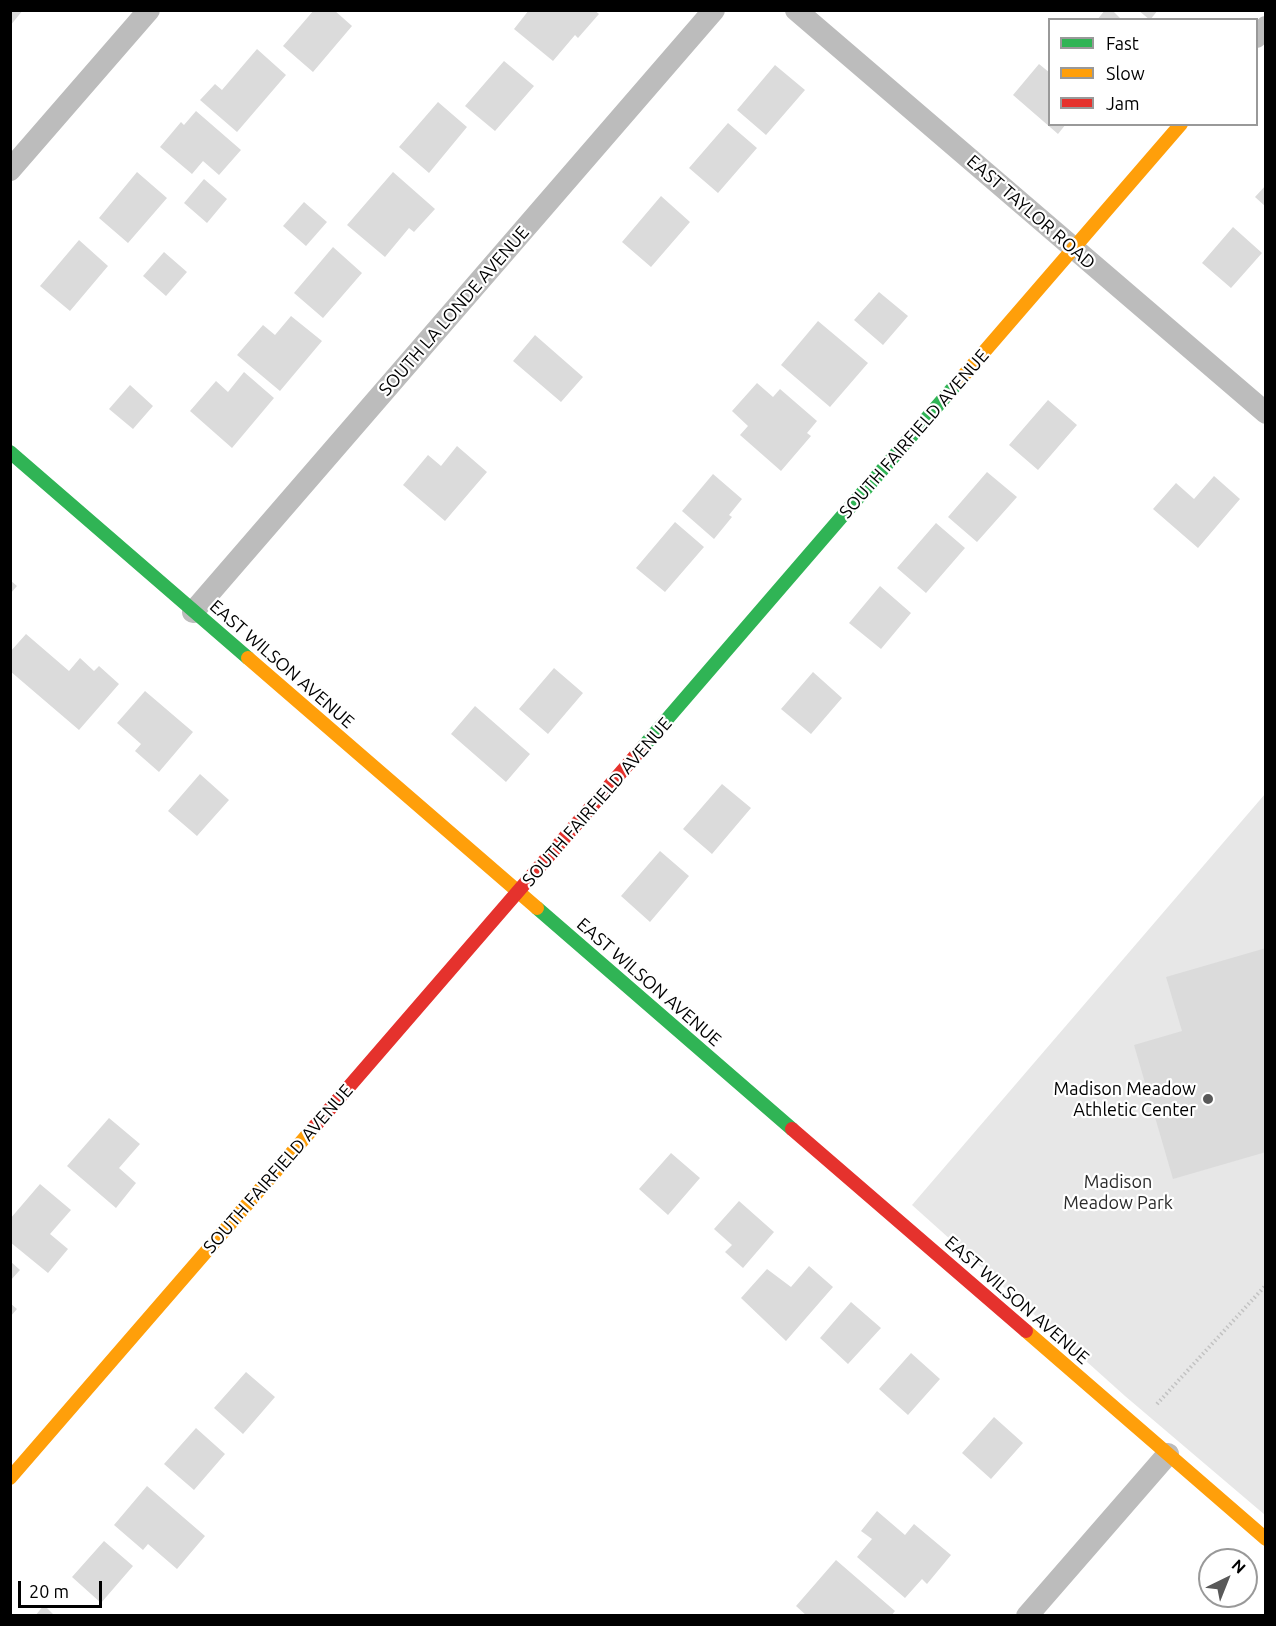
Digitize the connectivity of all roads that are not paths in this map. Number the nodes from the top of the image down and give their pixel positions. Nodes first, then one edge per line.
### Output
1 (148, 10) edge
2 (714, 10) edge
3 (796, 10) edge
4 (1179, 126) edge
5 (10, 170) edge
6 (1074, 249) junction
7 (1266, 413) edge
8 (10, 453) edge
9 (193, 612) junction
10 (518, 892) junction
11 (1168, 1454) junction
12 (10, 1478) edge
13 (1266, 1539) edge
14 (1027, 1616) edge

1 - 5 street
2 - 9 street, SOUTH LA LONDE AVENUE
3 - 6 street, EAST TAYLOR ROAD
4 - 6 street, SOUTH FAIRFIELD AVENUE
6 - 7 street, EAST TAYLOR ROAD
6 - 10 street, SOUTH FAIRFIELD AVENUE
8 - 9 street, EAST WILSON AVENUE
9 - 10 street, EAST WILSON AVENUE
10 - 11 street, EAST WILSON AVENUE
10 - 12 street, SOUTH FAIRFIELD AVENUE
11 - 13 street, EAST WILSON AVENUE
11 - 14 street

